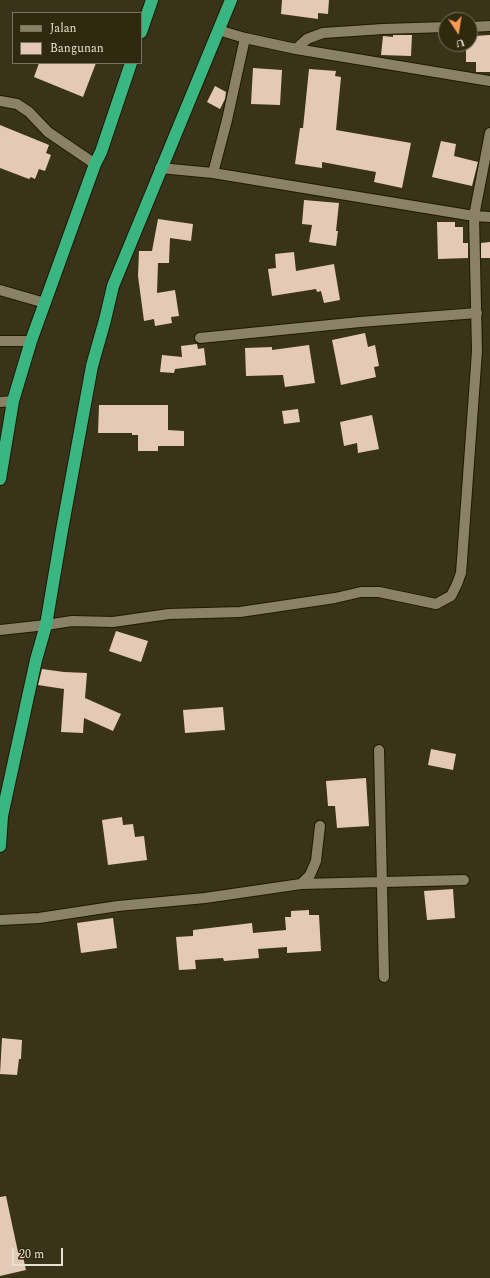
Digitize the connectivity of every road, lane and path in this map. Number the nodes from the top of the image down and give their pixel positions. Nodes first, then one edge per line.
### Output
1 (152, 0) edge
2 (231, 0) edge
3 (478, 26) edge
4 (490, 26) edge
5 (438, 27) edge
6 (142, 29) edge
7 (218, 30) junction
8 (244, 38) junction
9 (296, 48) junction
10 (130, 64) edge
11 (490, 81) edge
12 (0, 101) edge
13 (490, 133) edge
14 (95, 164) junction
15 (160, 168) junction
16 (213, 173) junction
17 (474, 216) junction
18 (490, 217) edge
19 (0, 290) edge
20 (45, 303) junction
21 (477, 312) junction
22 (200, 338) dead end
23 (0, 341) edge
24 (31, 341) junction
25 (0, 402) edge
26 (13, 402) junction
27 (0, 479) edge
28 (46, 625) junction
29 (0, 630) edge
30 (379, 750) dead end
31 (320, 826) dead end
32 (0, 846) edge
33 (464, 880) dead end
34 (382, 882) junction
35 (301, 884) junction
36 (0, 920) edge
37 (384, 977) dead end

1 - 6 highway
2 - 7 highway
3 - 4 street
5 - 9 street
7 - 8 street
7 - 15 highway
8 - 9 street
8 - 16 street
9 - 11 street
10 - 14 highway
12 - 14 street
13 - 17 street
14 - 20 highway
15 - 16 street
15 - 28 highway
16 - 17 street
17 - 18 street
17 - 21 street
19 - 20 street
20 - 24 highway
21 - 22 street
21 - 28 street
23 - 24 street
24 - 26 highway
25 - 26 street
26 - 27 highway
28 - 29 street
28 - 32 highway
30 - 34 street
31 - 35 street
33 - 34 street
34 - 35 street
34 - 37 street
35 - 36 street

